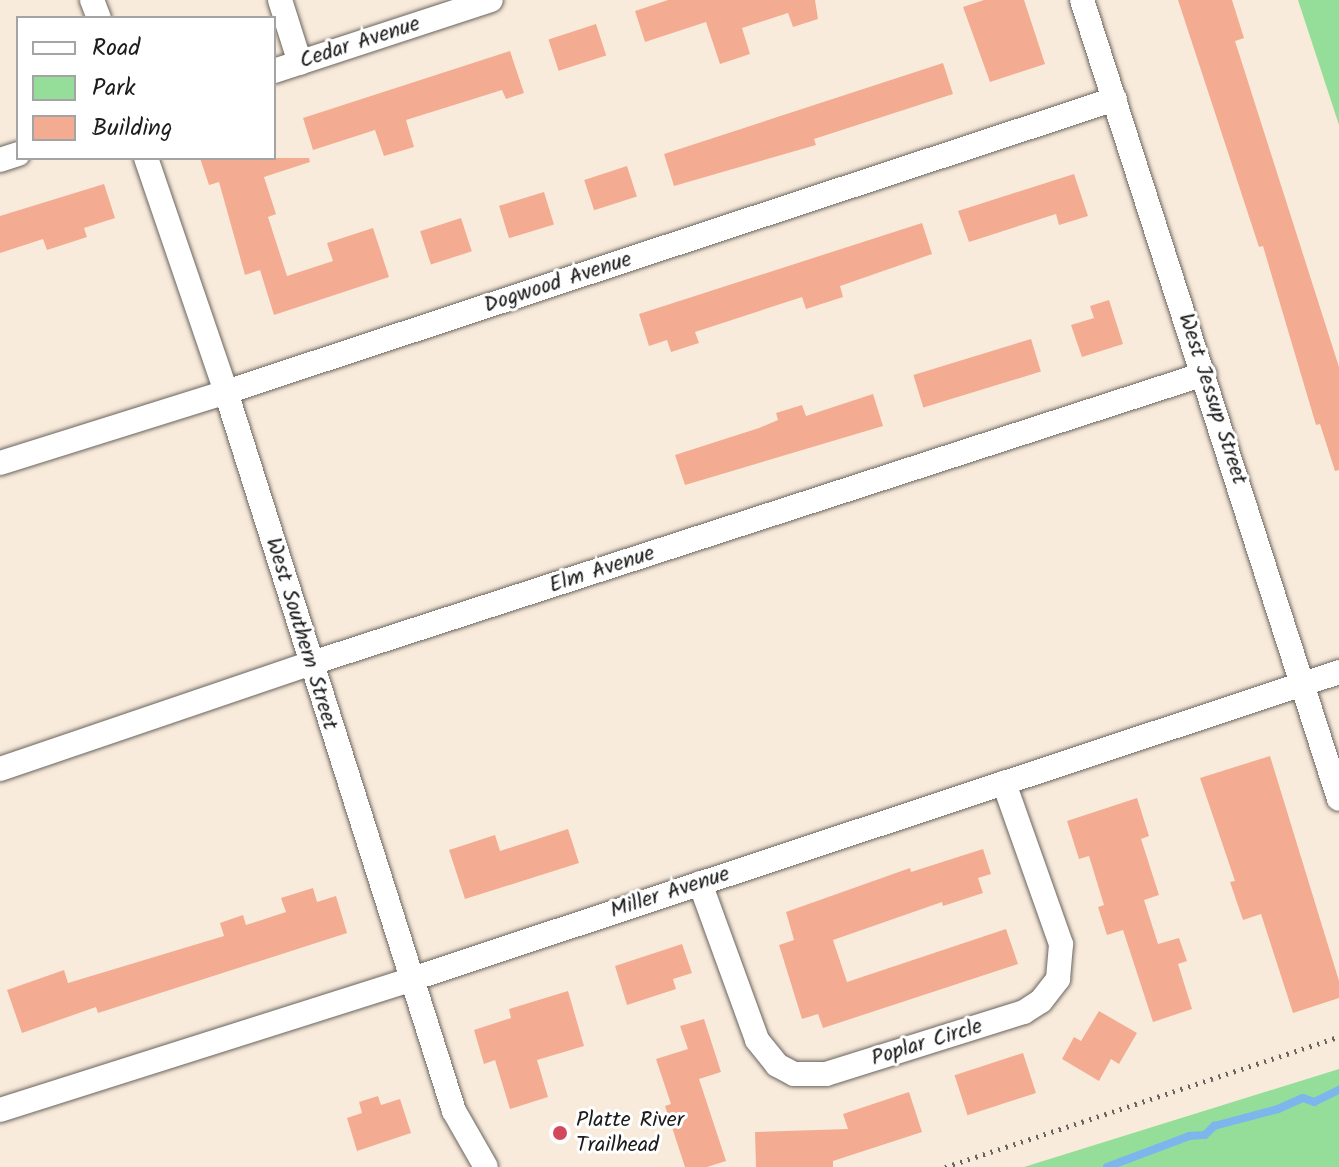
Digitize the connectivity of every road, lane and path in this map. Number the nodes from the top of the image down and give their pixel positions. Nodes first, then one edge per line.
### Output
1 (280, 0) edge
2 (491, 0) edge
3 (1082, 0) edge
4 (300, 63) junction
5 (276, 70) edge
6 (1115, 99) junction
7 (147, 160) edge
8 (1204, 374) junction
9 (226, 392) junction
10 (0, 463) edge
11 (309, 664) junction
12 (1339, 672) edge
13 (1301, 686) junction
14 (0, 769) edge
15 (1004, 783) junction
16 (1339, 799) edge
17 (700, 883) junction
18 (412, 979) junction
19 (1339, 1037) edge
20 (0, 1110) edge
21 (486, 1167) edge
22 (945, 1167) edge

1 - 4 street
2 - 4 street, Cedar Avenue
3 - 6 street, West Jessup Street
4 - 5 street, Cedar Avenue
6 - 8 street, West Jessup Street
6 - 9 street, Dogwood Avenue
7 - 9 street, West Southern Street
8 - 11 street, Elm Avenue
8 - 13 street, West Jessup Street
9 - 10 street, Dogwood Avenue
9 - 11 street, West Southern Street
11 - 14 street, Elm Avenue
11 - 18 street, West Southern Street
12 - 13 street, Miller Avenue
13 - 15 street, Miller Avenue
13 - 16 street, West Jessup Street
15 - 17 street, Miller Avenue
15 - 17 street, Poplar Circle
17 - 18 street, Miller Avenue
18 - 20 street, Miller Avenue
18 - 21 street, West Southern Street
19 - 22 path

